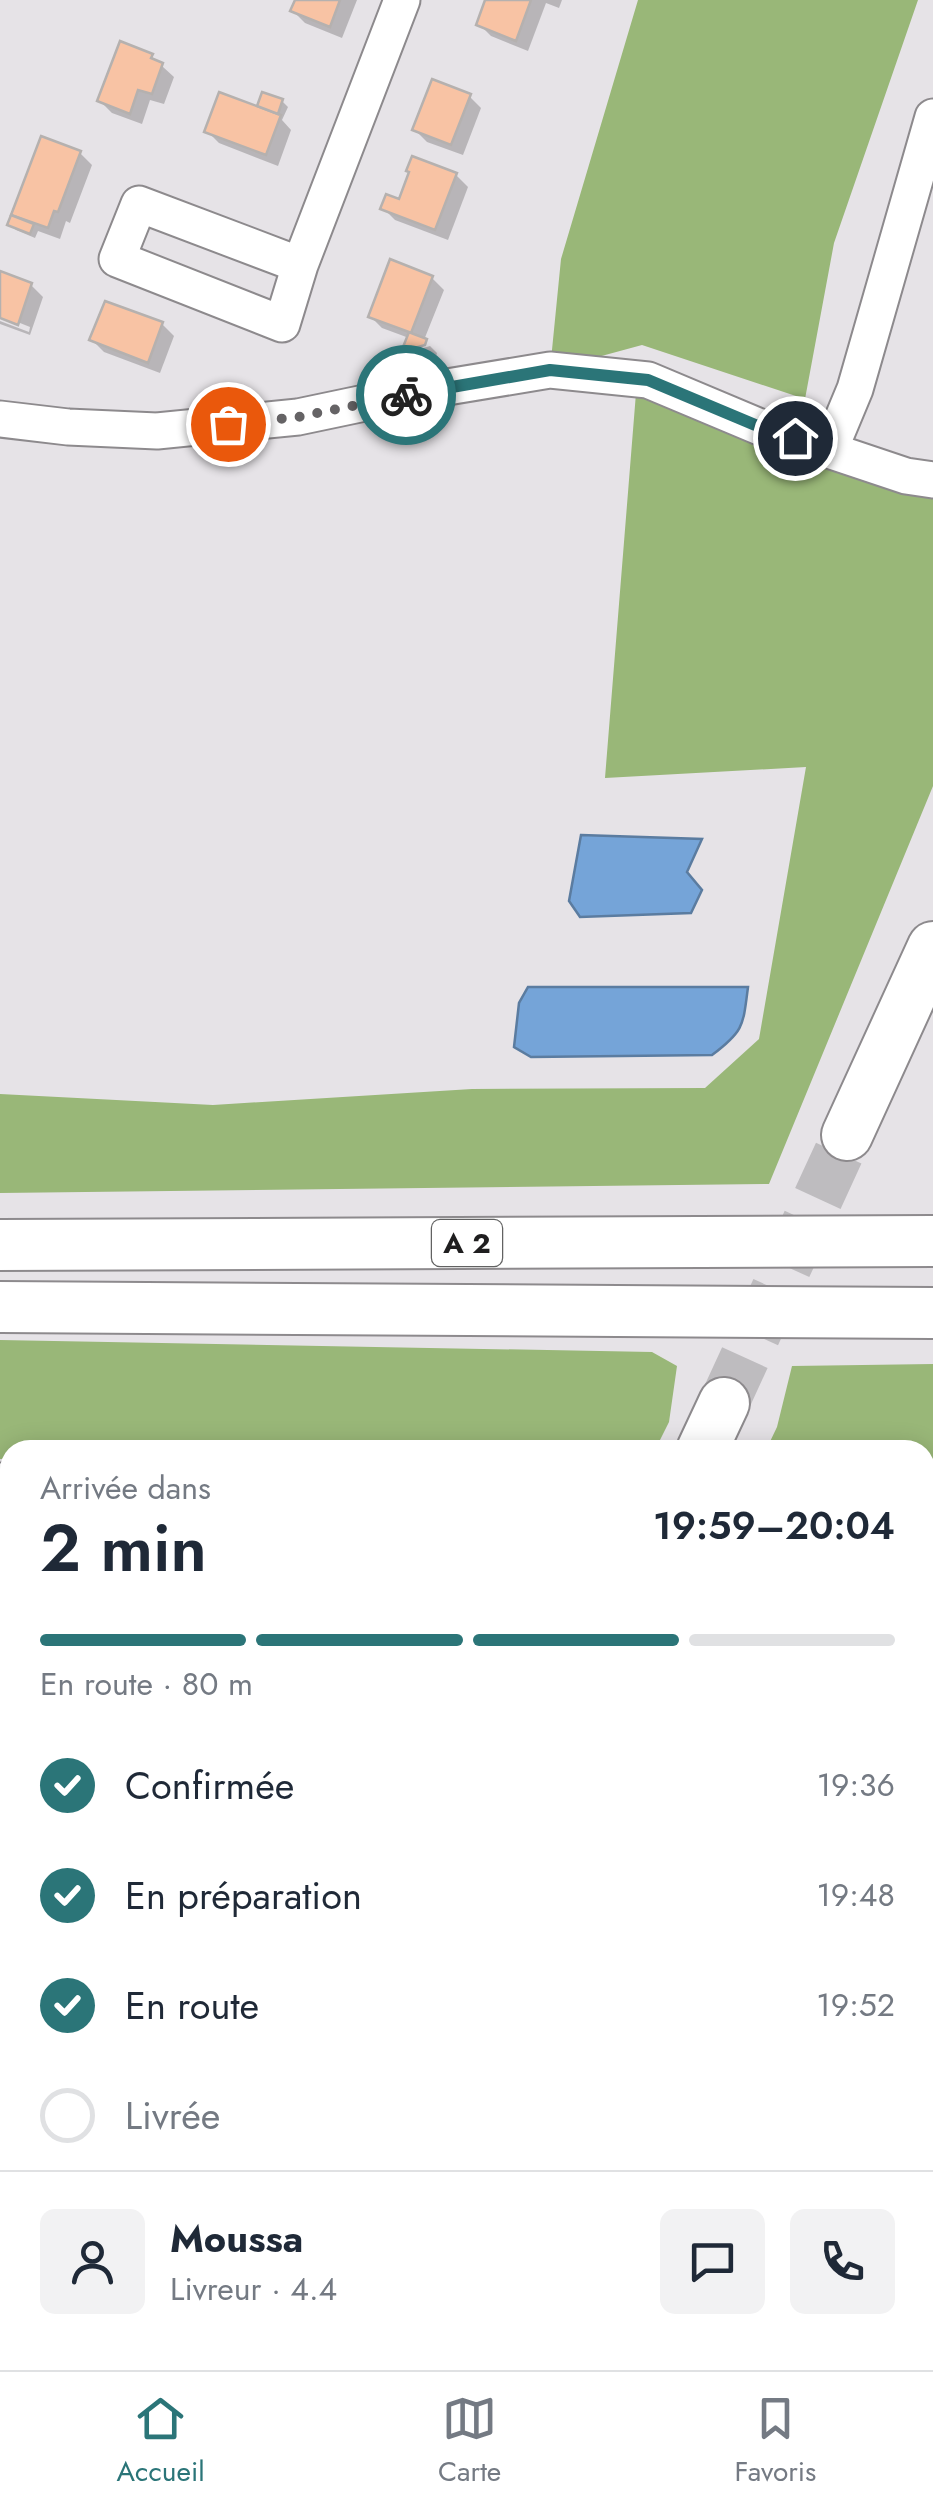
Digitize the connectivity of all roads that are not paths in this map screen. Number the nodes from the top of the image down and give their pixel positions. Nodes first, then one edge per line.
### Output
1 (402, 0) edge
2 (933, 117) edge
3 (300, 265) junction
4 (0, 419) edge
5 (830, 449) junction
6 (933, 480) edge
7 (933, 947) edge
8 (847, 1135) tunnel mouth
9 (933, 1241) edge
10 (0, 1245) edge
11 (0, 1307) edge
12 (933, 1313) edge
13 (724, 1403) tunnel mouth
14 (707, 1440) edge

1 - 3 street
2 - 5 street
3 - 3 street
4 - 5 street
5 - 6 street
7 - 8 highway
9 - 10 highway, A 2
11 - 12 highway, A 2
13 - 14 highway

